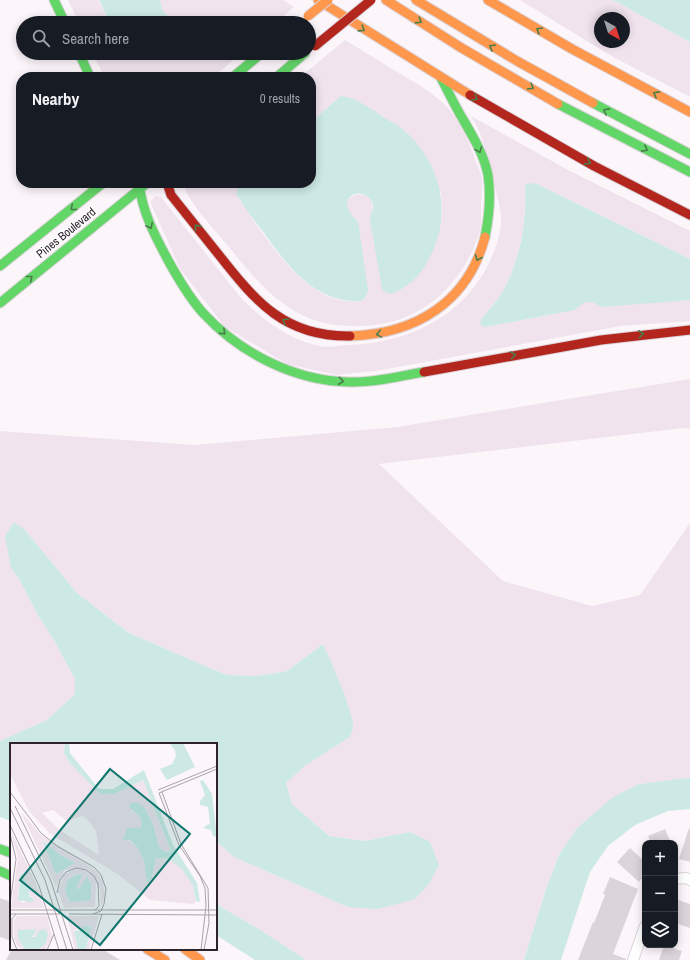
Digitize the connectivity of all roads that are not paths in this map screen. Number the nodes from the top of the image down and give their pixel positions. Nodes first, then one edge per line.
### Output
1 (54, 0) edge
2 (318, 0) edge
3 (328, 0) edge
4 (371, 0) edge
5 (386, 0) edge
6 (416, 0) edge
7 (488, 0) edge
8 (62, 16) edge
9 (308, 16) dead end
10 (316, 45) edge
11 (82, 60) edge
12 (254, 60) edge
13 (297, 60) edge
14 (88, 72) edge
15 (239, 72) edge
16 (282, 72) edge
17 (441, 78) junction
18 (690, 112) edge
19 (690, 154) edge
20 (690, 172) edge
21 (97, 188) edge
22 (138, 188) edge
23 (142, 188) edge
24 (169, 188) edge
25 (690, 214) edge
26 (0, 266) edge
27 (0, 303) edge
28 (690, 330) edge
29 (0, 849) edge
30 (10, 853) edge
31 (0, 871) edge
32 (10, 876) edge
33 (678, 879) edge
34 (690, 880) edge
35 (642, 934) edge
36 (149, 950) edge
37 (186, 950) edge
38 (165, 960) edge
39 (200, 960) edge
40 (633, 960) edge

1 - 8 main road
2 -> 17 main road
3 - 9 main road, bridge
4 - 10 main road, bridge
5 -> 20 main road
19 -> 6 main road
18 -> 7 main road
11 - 14 main road
12 - 15 main road
13 - 16 main road
17 -> 24 main road
17 -> 25 main road
21 -> 26 main road, Pines Boulevard
27 -> 22 main road, Pines Boulevard
23 -> 28 main road
29 - 30 main road
31 - 32 main road
33 - 34 street
35 - 40 street
36 - 38 main road
37 - 39 main road

